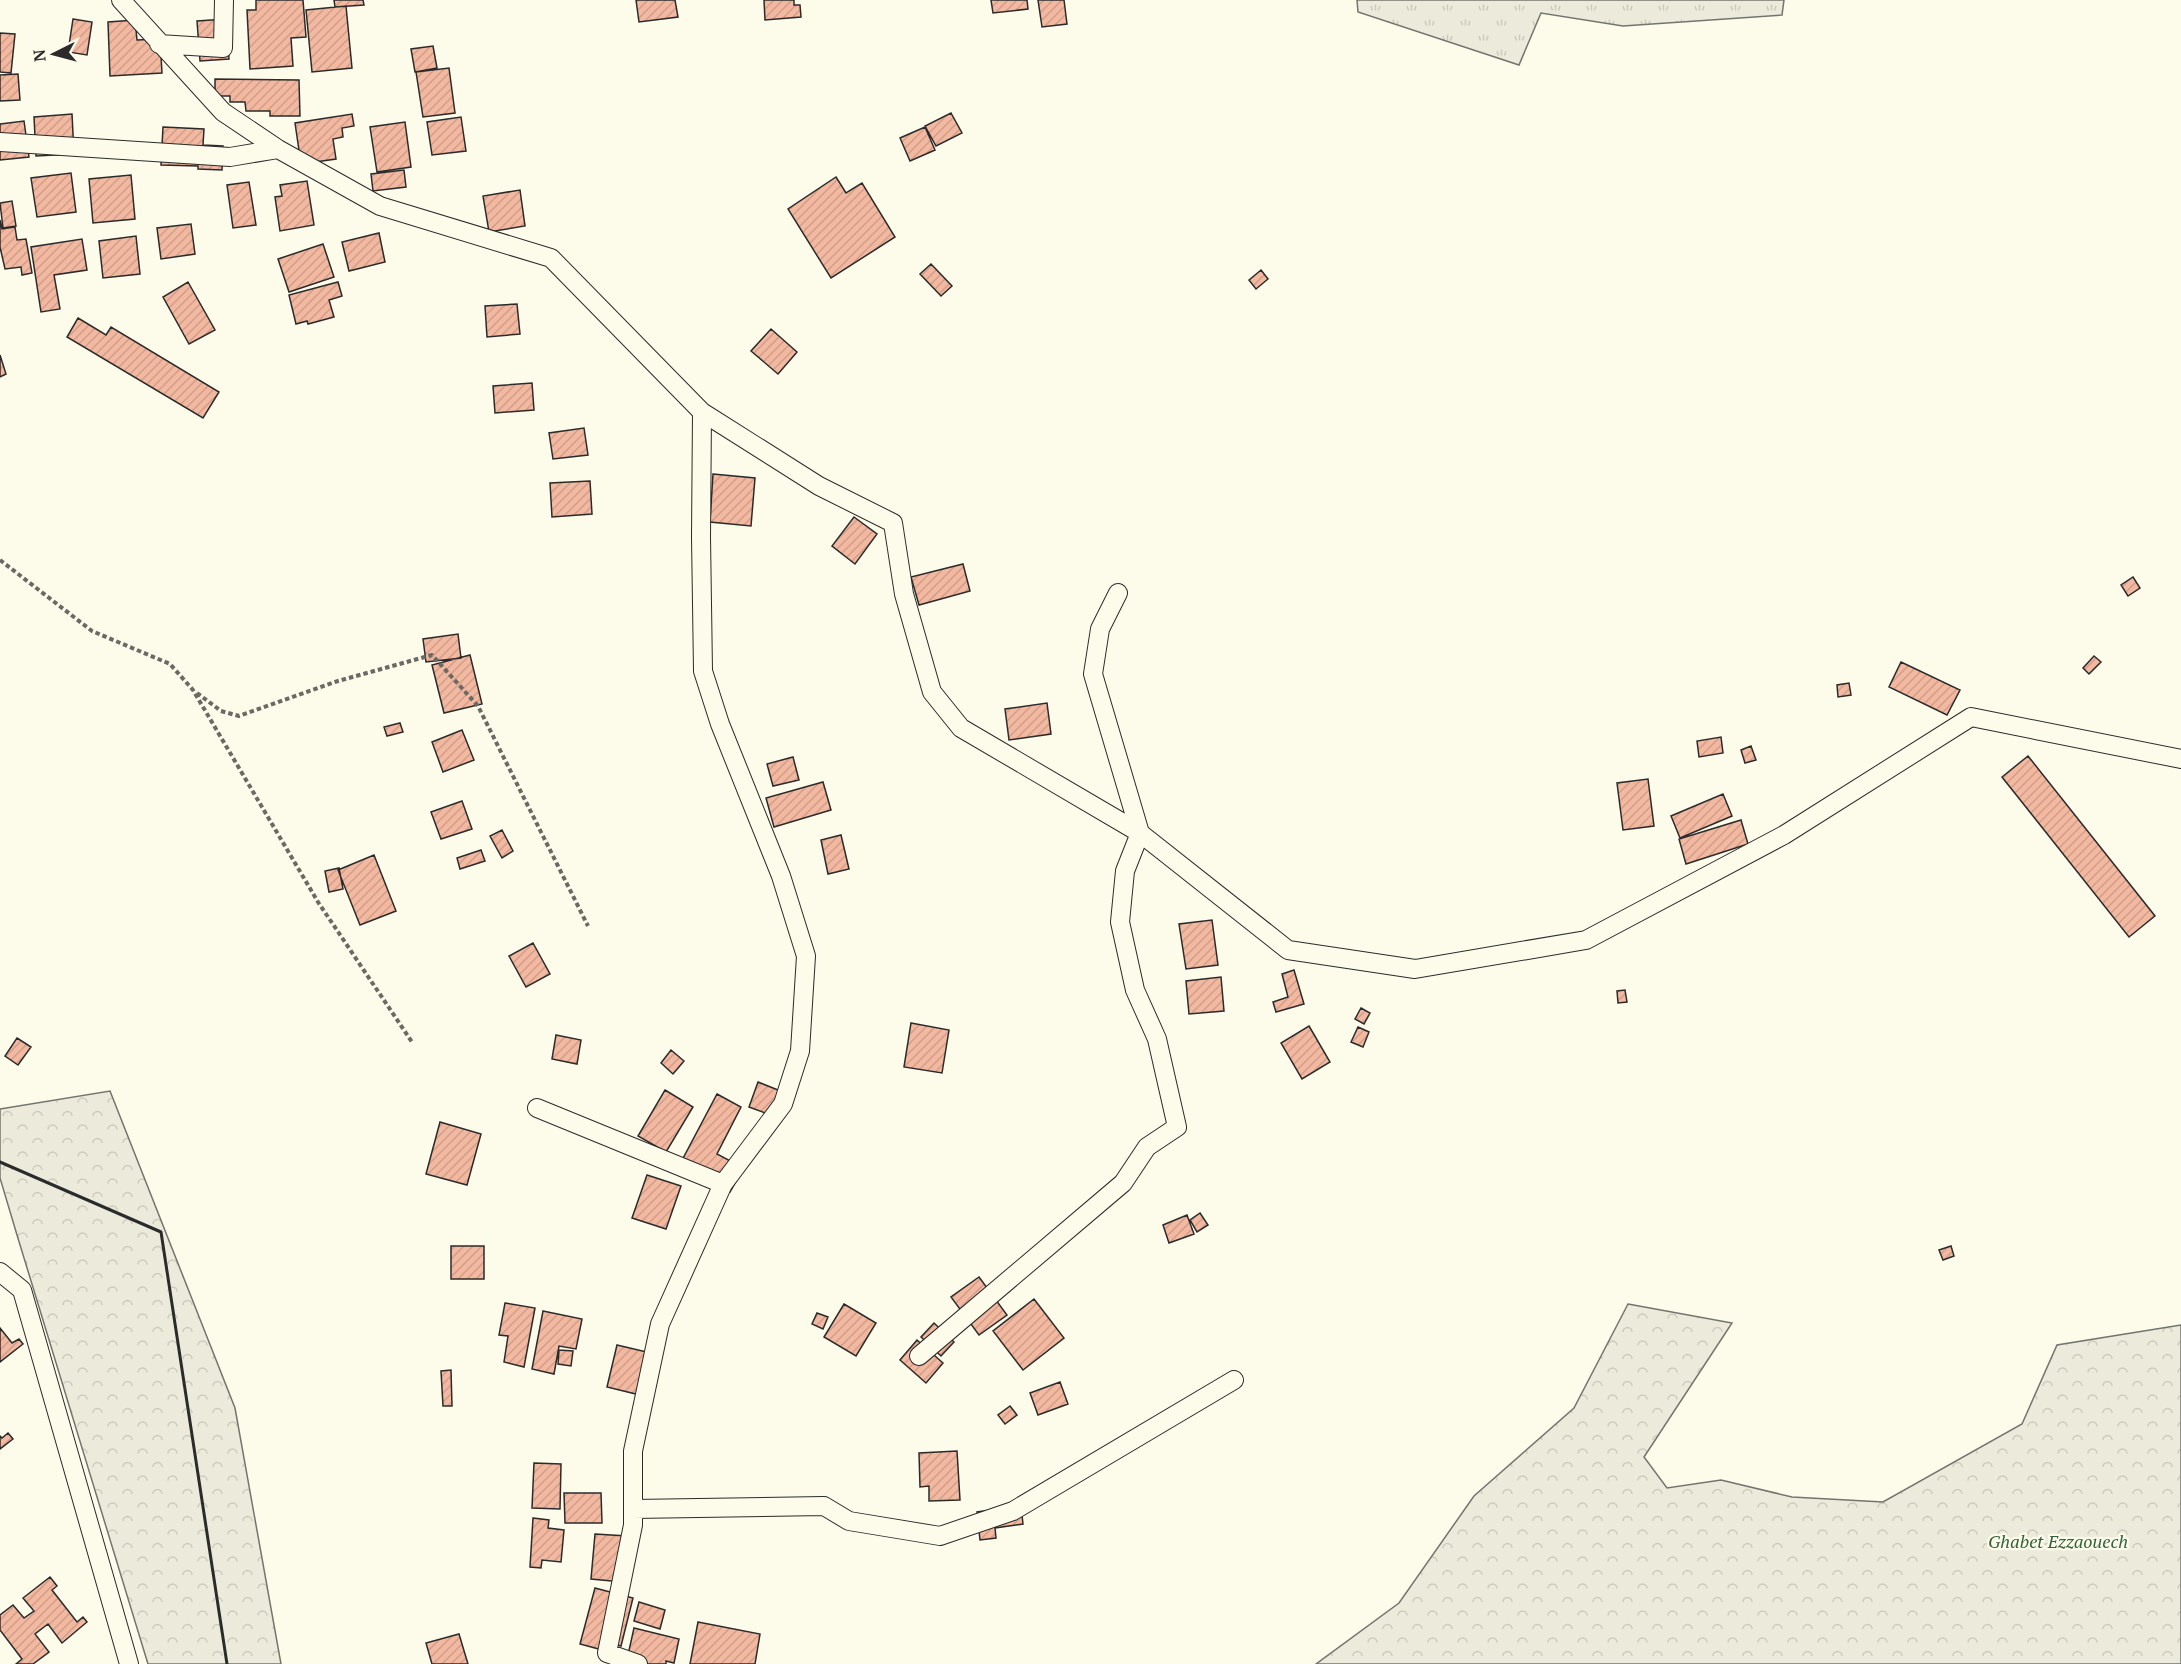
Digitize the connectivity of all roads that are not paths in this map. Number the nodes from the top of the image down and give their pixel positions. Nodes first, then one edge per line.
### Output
1 (121, 0) edge
2 (224, 0) edge
3 (159, 44) junction
4 (0, 142) edge
5 (278, 149) junction
6 (702, 412) junction
7 (1118, 593) dead end
8 (2181, 759) edge
9 (1140, 833) junction
10 (537, 1108) dead end
11 (723, 1184) junction
12 (0, 1272) edge
13 (919, 1356) dead end
14 (1234, 1380) dead end
15 (633, 1509) junction
16 (129, 1664) edge
17 (638, 1664) edge

1 - 3 street
2 - 3 street
3 - 5 street
4 - 5 street
5 - 6 street
6 - 9 street
6 - 11 street
7 - 9 street
8 - 9 street
9 - 13 street
10 - 11 street
11 - 15 street
12 - 16 street
14 - 15 street
15 - 17 street

